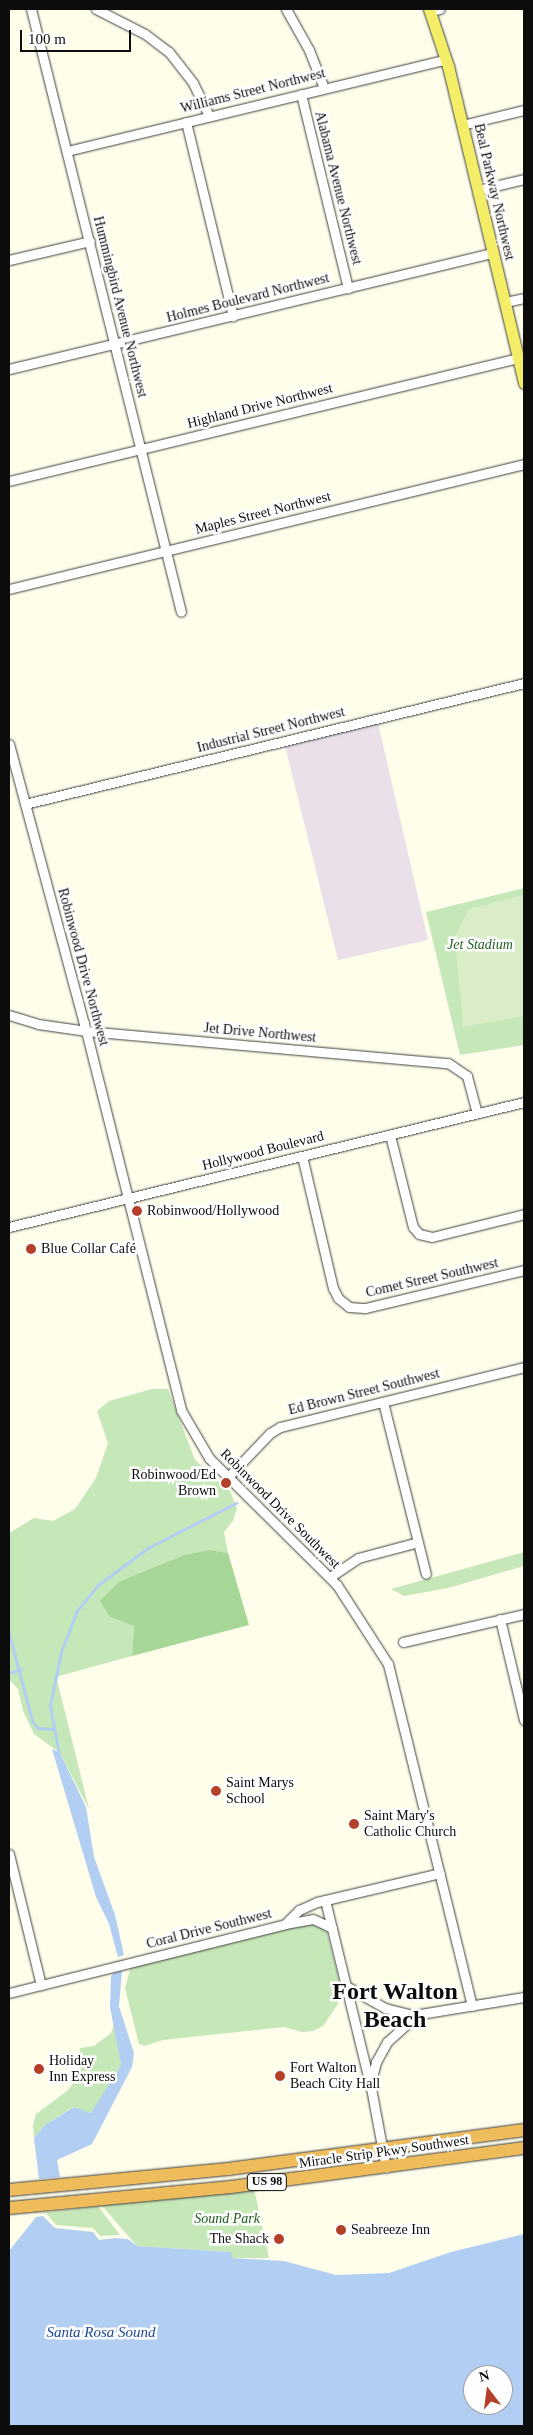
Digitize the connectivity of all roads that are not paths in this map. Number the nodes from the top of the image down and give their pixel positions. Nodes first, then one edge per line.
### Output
1 (31, 9) edge
2 (96, 9) edge
3 (286, 9) edge
4 (433, 10) edge
5 (446, 59) junction
6 (324, 88) junction
7 (301, 94) junction
8 (524, 110) edge
9 (209, 116) junction
10 (186, 122) junction
11 (462, 125) junction
12 (67, 151) junction
13 (524, 179) edge
14 (478, 190) junction
15 (90, 241) junction
16 (493, 253) junction
17 (9, 260) edge
18 (348, 288) junction
19 (524, 298) edge
20 (505, 302) junction
21 (233, 316) junction
22 (116, 344) junction
23 (518, 358) junction
24 (9, 370) edge
25 (524, 383) edge
26 (142, 449) junction
27 (524, 464) edge
28 (9, 481) edge
29 (166, 551) junction
30 (9, 589) edge
31 (180, 612) dead end
32 (524, 683) edge
33 (9, 744) edge
34 (25, 804) junction
35 (9, 1015) edge
36 (86, 1031) junction
37 (524, 1102) edge
38 (477, 1114) junction
39 (390, 1135) junction
40 (302, 1156) junction
41 (128, 1198) junction
42 (524, 1214) edge
43 (9, 1227) edge
44 (524, 1270) edge
45 (524, 1367) edge
46 (383, 1402) junction
47 (228, 1477) junction
48 (418, 1542) junction
49 (426, 1574) dead end
50 (330, 1577) junction
51 (524, 1614) edge
52 (500, 1619) junction
53 (403, 1642) dead end
54 (524, 1720) edge
55 (9, 1854) edge
56 (440, 1872) junction
57 (11, 1873) edge
58 (325, 1900) junction
59 (285, 1924) junction
60 (332, 1928) junction
61 (41, 1985) junction
62 (346, 1986) junction
63 (9, 1993) edge
64 (524, 1997) edge
65 (472, 2006) junction
66 (426, 2015) junction
67 (371, 2088) junction
68 (524, 2130) edge
69 (524, 2148) edge
70 (383, 2150) junction
71 (386, 2168) junction
72 (228, 2169) junction
73 (231, 2187) junction
74 (14, 2189) edge
75 (9, 2204) edge
76 (9, 2208) edge

1 - 12 street, Hummingbird Avenue Northwest
2 - 9 street
3 - 6 street
4 - 5 main road, Beal Parkway Northwest
5 - 6 street, Williams Street Northwest
5 - 11 main road, Beal Parkway Northwest
6 - 7 street, Williams Street Northwest
7 - 9 street, Williams Street Northwest
7 - 18 street, Alabama Avenue Northwest
8 - 11 street
9 - 10 street, Williams Street Northwest
10 - 12 street, Williams Street Northwest
10 - 21 street
11 - 14 main road, Beal Parkway Northwest
12 - 15 street, Hummingbird Avenue Northwest
13 - 14 street
14 - 16 main road, Beal Parkway Northwest
15 - 17 street
15 - 22 street, Hummingbird Avenue Northwest
16 - 18 street, Holmes Boulevard Northwest
16 - 20 main road, Beal Parkway Northwest
18 - 21 street, Holmes Boulevard Northwest
19 - 20 street
20 - 23 main road, Beal Parkway Northwest
21 - 22 street, Holmes Boulevard Northwest
22 - 24 street, Holmes Boulevard Northwest
22 - 26 street, Hummingbird Avenue Northwest
23 - 25 main road, Beal Parkway Northwest
23 - 26 street, Highland Drive Northwest
26 - 28 street, Highland Drive Northwest
26 - 29 street, Hummingbird Avenue Northwest
27 - 29 street, Maples Street Northwest
29 - 30 street, Maples Street Northwest
29 - 31 street, Hummingbird Avenue Northwest
32 - 34 street, Industrial Street Northwest
33 - 34 street, Robinwood Drive Northwest
34 - 36 street, Robinwood Drive Northwest
35 - 36 street, Jet Drive Northwest
36 - 38 street, Jet Drive Northwest
36 - 41 street, Robinwood Drive Northwest
37 - 38 street, Hollywood Boulevard
38 - 39 street, Hollywood Boulevard
39 - 40 street, Hollywood Boulevard
39 - 42 street
40 - 41 street, Hollywood Boulevard
40 - 44 street, Comet Street Southwest
41 - 43 street, Hollywood Boulevard
41 - 47 street, Robinwood Drive Southwest
45 - 46 street, Ed Brown Street Southwest
46 - 47 street, Ed Brown Street Southwest
46 - 48 street
47 - 50 street, Robinwood Drive Southwest
48 - 49 street
48 - 50 street
50 - 56 street, Robinwood Drive Southwest
51 - 52 street
52 - 53 street
52 - 54 street
55 - 57 street
56 - 58 street, Coral Drive Southwest
56 - 65 street, Robinwood Drive Southwest
57 - 61 street
58 - 59 street, Coral Drive Southwest
58 - 60 street
59 - 60 street
59 - 61 street, Coral Drive Southwest
60 - 62 street
61 - 63 street, Coral Drive Southwest
62 - 66 street
62 - 67 street
64 - 65 street
65 - 66 street
66 - 67 street
67 - 70 street
68 - 70 highway, Miracle Strip Pkwy Southwest / US 98
69 - 71 highway, Miracle Strip Pkwy Southwest / US 98
70 - 71 street
70 - 72 highway, Miracle Strip Pkwy Southwest / US 98
71 - 73 highway, Miracle Strip Pkwy Southwest / US 98
72 - 73 highway
72 - 74 highway, Miracle Strip Pkwy Southwest / US 98
73 - 76 highway, Miracle Strip Pkwy Southwest / US 98
74 - 75 highway

